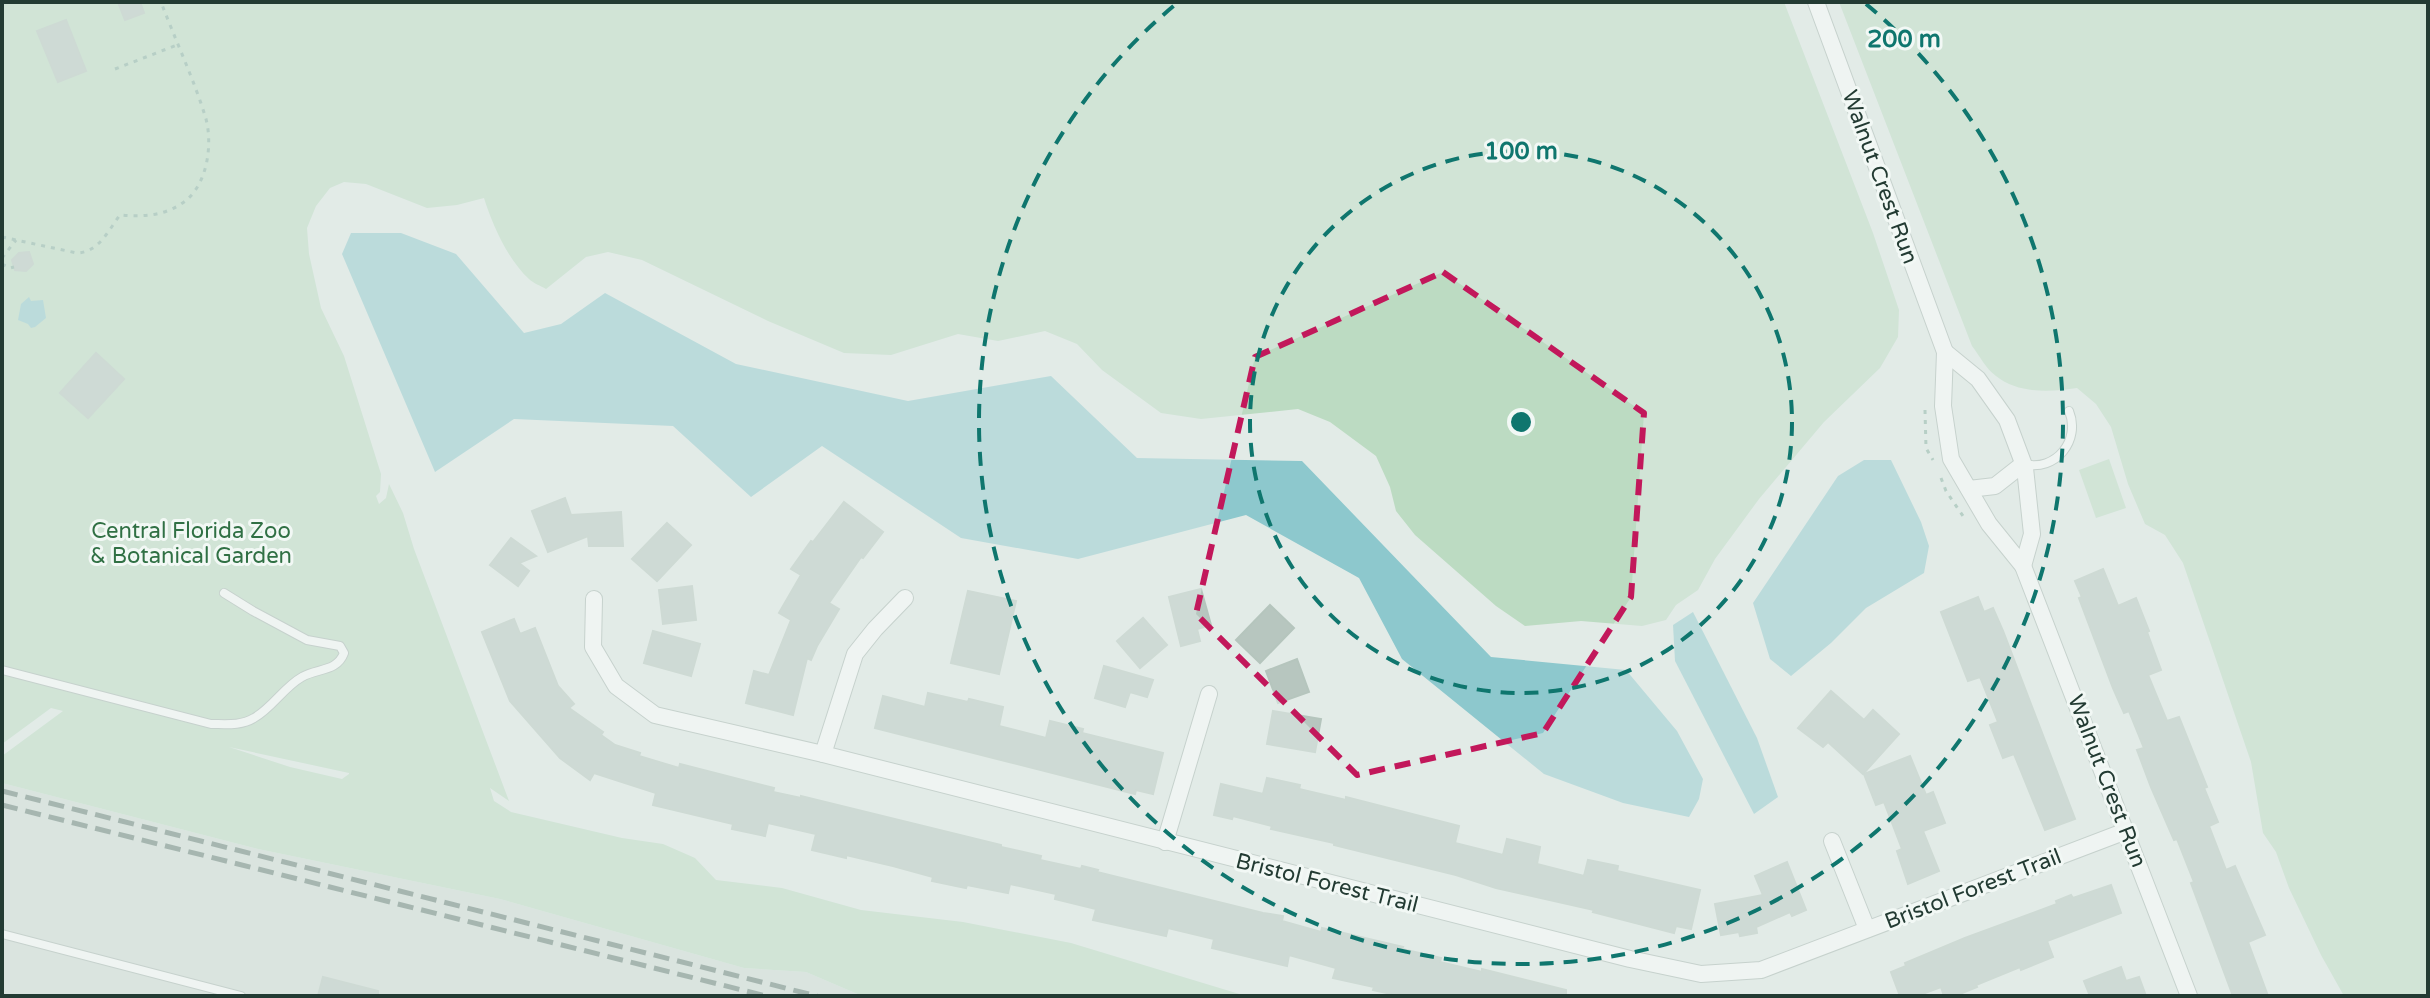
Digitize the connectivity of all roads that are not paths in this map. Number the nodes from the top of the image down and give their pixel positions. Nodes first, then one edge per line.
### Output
1 (1816, 2) edge
2 (1945, 352) junction
3 (2069, 411) dead end
4 (2023, 464) junction
5 (1969, 489) junction
6 (2023, 566) junction
7 (224, 593) dead end
8 (905, 598) dead end
9 (594, 599) dead end
10 (2, 670) edge
11 (1209, 694) dead end
12 (823, 754) junction
13 (2126, 831) junction
14 (1832, 841) dead end
15 (1165, 842) junction
16 (1867, 929) junction
17 (2, 934) edge
18 (241, 996) edge
19 (2189, 996) edge

1 - 2 street, Walnut Crest Run
2 - 4 street
2 - 5 street, Walnut Crest Run
3 - 4 lane
4 - 5 street
4 - 6 street
5 - 6 street, Walnut Crest Run
6 - 13 street, Walnut Crest Run
7 - 10 lane
8 - 12 street
9 - 12 street, Bristol Forest Trail
11 - 15 street
12 - 15 street, Bristol Forest Trail
13 - 16 street, Bristol Forest Trail
13 - 19 street, Walnut Crest Run
14 - 16 street
15 - 16 street, Bristol Forest Trail
17 - 18 lane

